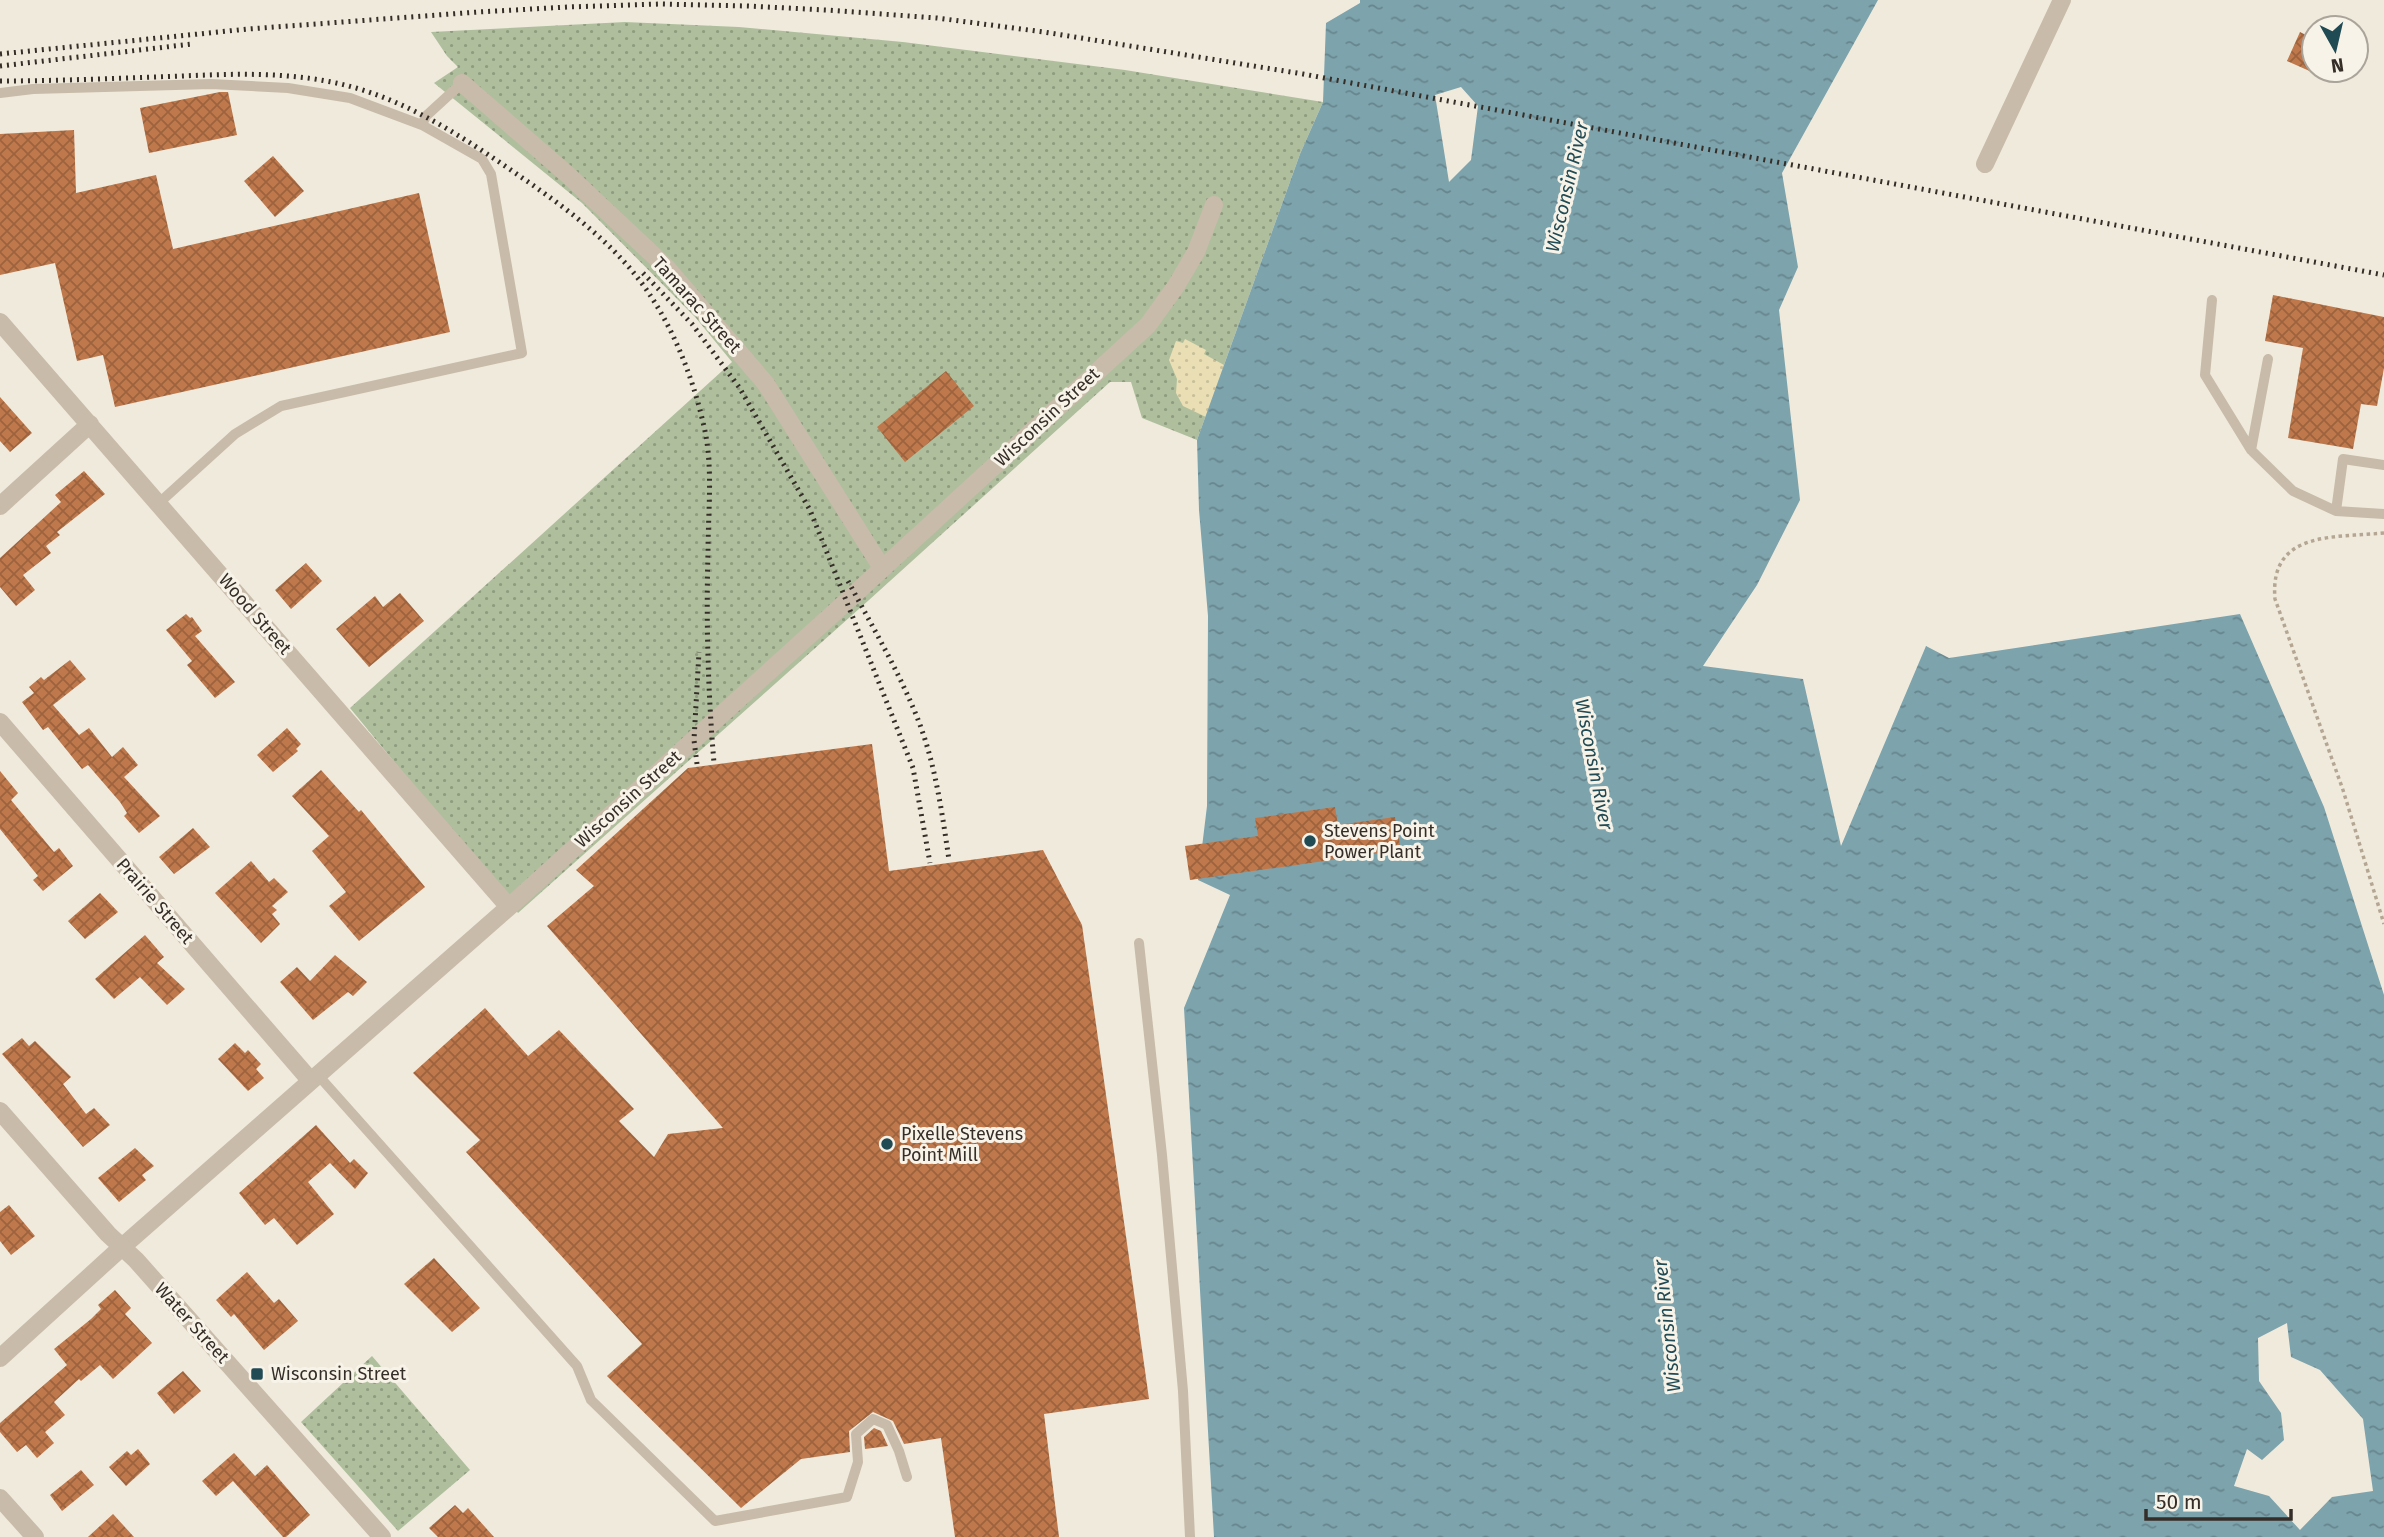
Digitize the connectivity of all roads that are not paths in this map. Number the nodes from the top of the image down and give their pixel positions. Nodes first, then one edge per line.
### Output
1 (2062, 0) edge
2 (462, 83) joint
3 (0, 93) edge
4 (422, 125) junction
5 (1985, 164) dead end
6 (1214, 205) dead end
7 (2212, 300) dead end
8 (0, 322) edge
9 (2268, 359) dead end
10 (90, 425) junction
11 (2251, 450) junction
12 (2384, 466) edge
13 (159, 503) junction
14 (0, 506) edge
15 (2336, 512) junction
16 (2384, 514) edge
17 (882, 568) junction
18 (0, 722) edge
19 (509, 907) junction
20 (1139, 943) dead end
21 (314, 1077) junction
22 (0, 1111) edge
23 (122, 1247) junction
24 (0, 1359) edge
25 (907, 1477) dead end
26 (0, 1498) edge
27 (35, 1537) edge
28 (382, 1537) edge
29 (1190, 1537) edge

1 - 5 street
2 - 4 lane
2 - 17 street, Tamarac Street
3 - 4 lane
4 - 13 lane
6 - 17 street, Wisconsin Street
7 - 11 lane
8 - 10 street, Wood Street
9 - 11 lane
10 - 13 street, Wood Street
10 - 14 street
11 - 15 lane
12 - 15 lane
13 - 19 street, Wood Street
15 - 16 lane
17 - 19 street, Wisconsin Street
18 - 21 street, Prairie Street
19 - 21 street, Wisconsin Street
20 - 29 lane
21 - 23 street, Wisconsin Street
21 - 25 lane
22 - 23 street, Water Street
23 - 24 street, Wisconsin Street
23 - 28 street, Water Street
26 - 27 street

